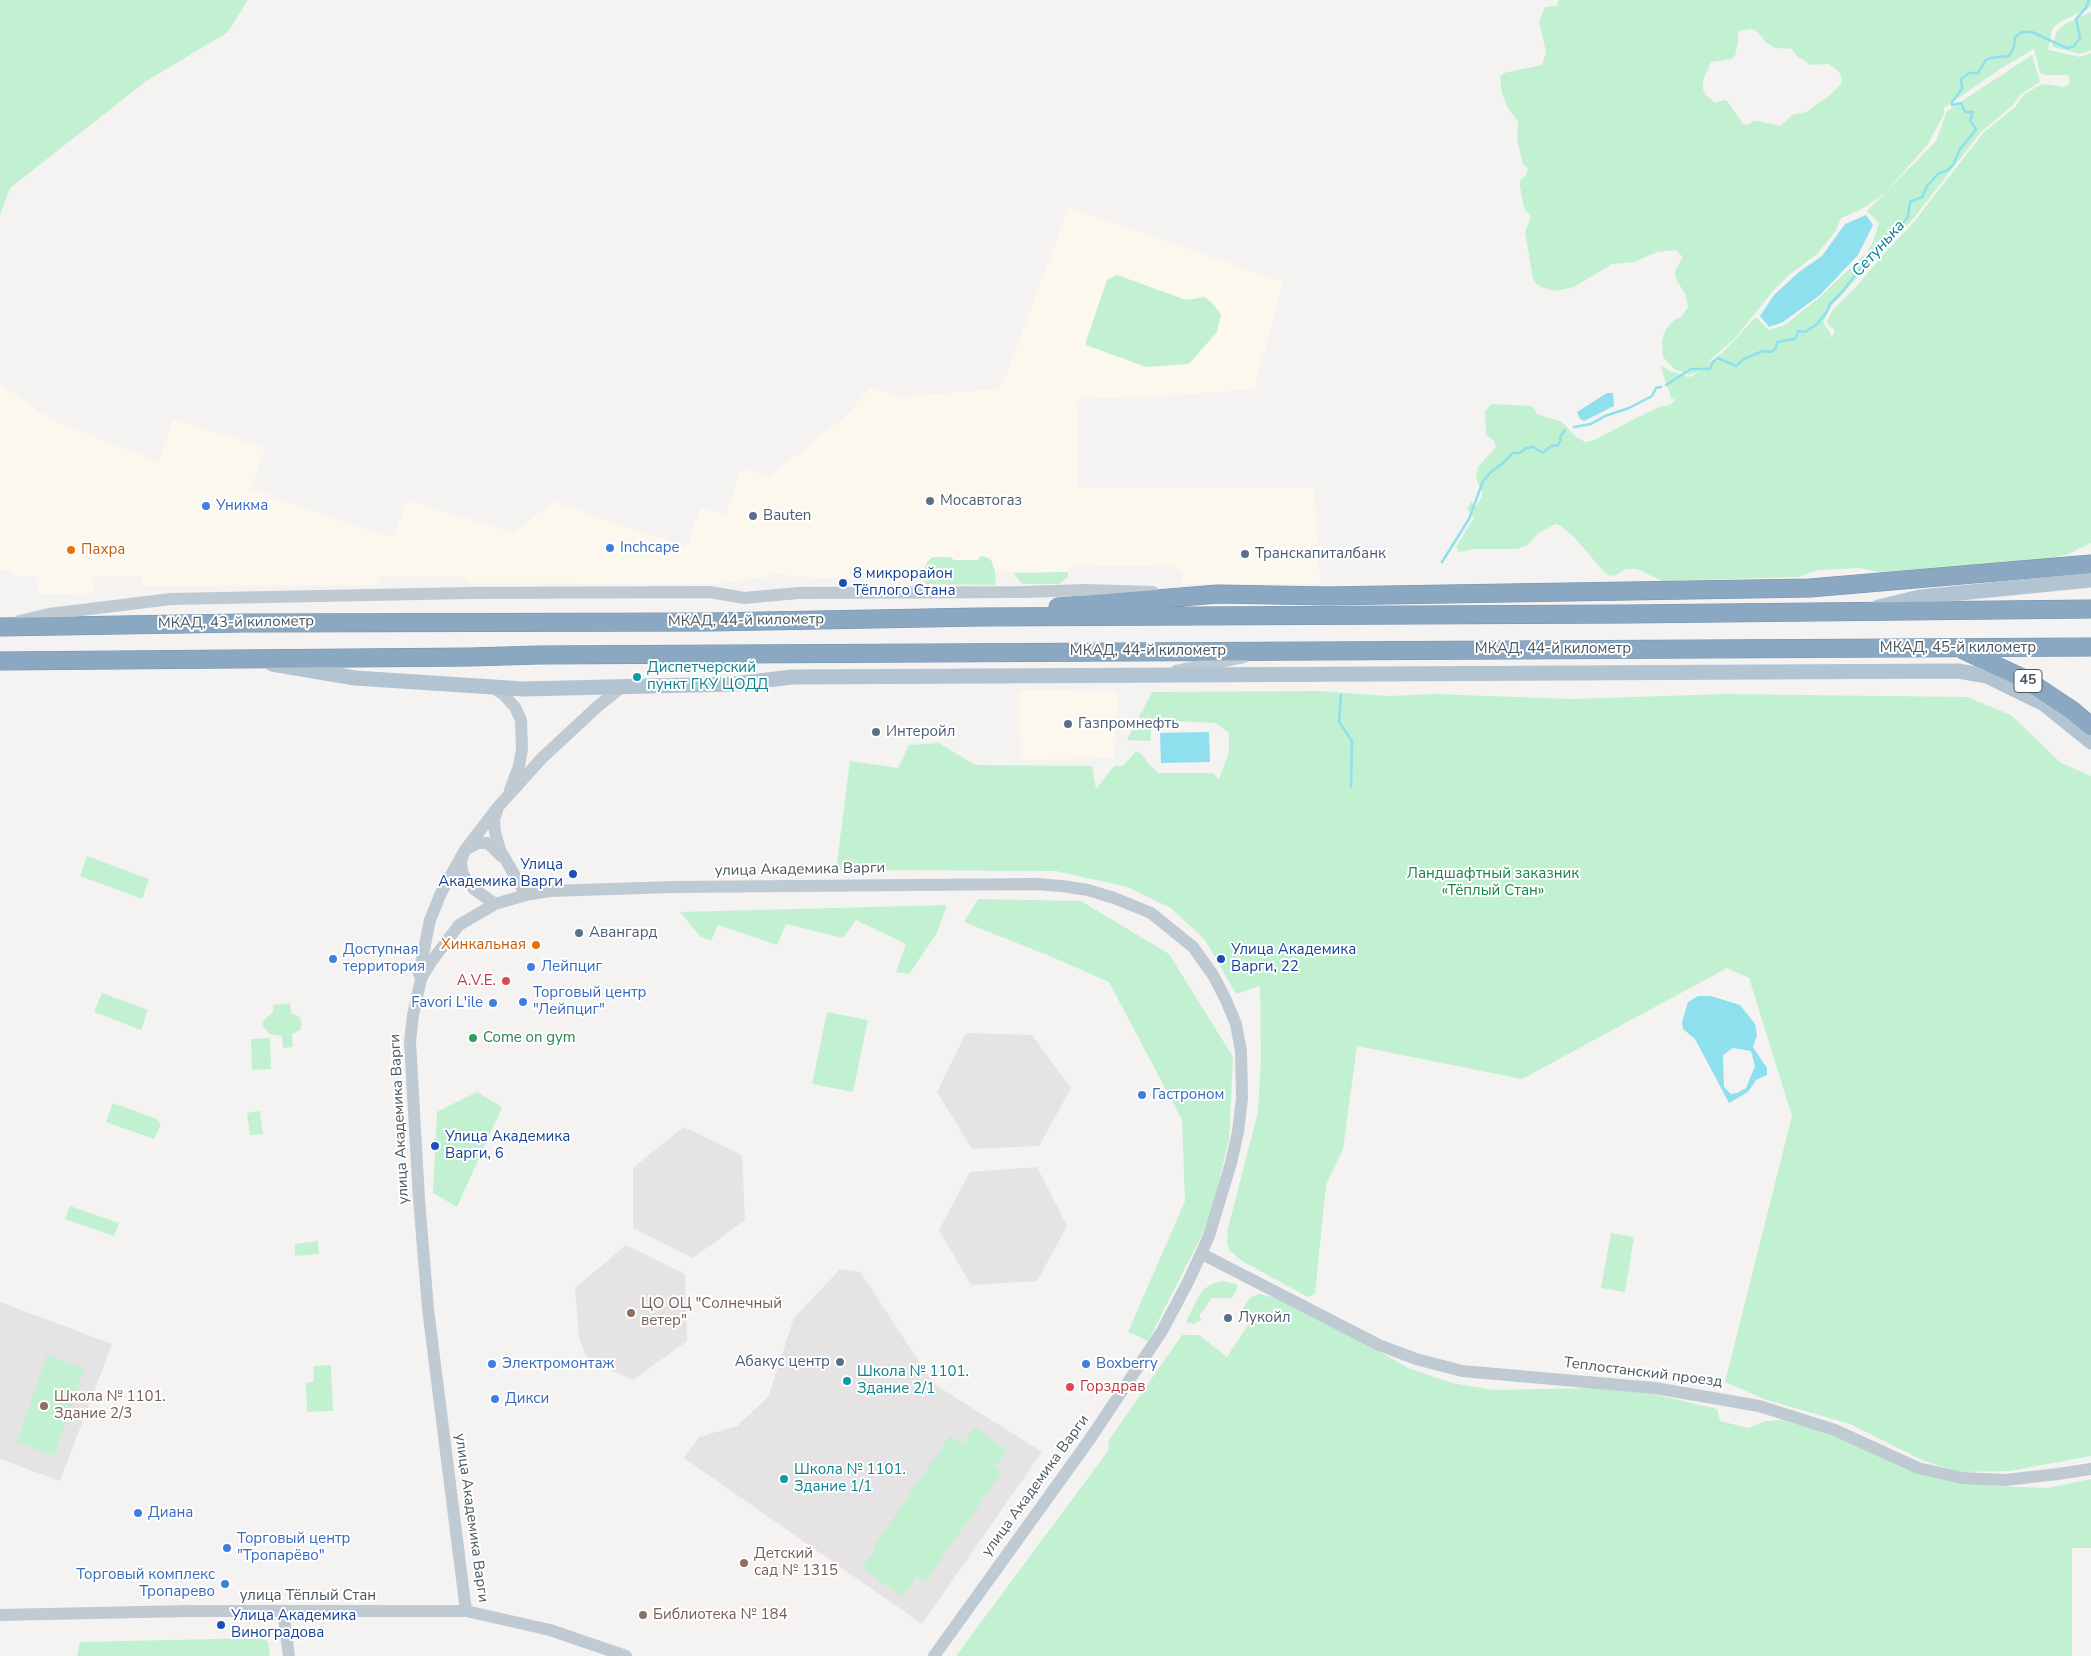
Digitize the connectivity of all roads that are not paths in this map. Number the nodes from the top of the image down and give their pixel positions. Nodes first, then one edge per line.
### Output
1 (2091, 551) edge
2 (2091, 564) edge
3 (2062, 568) junction
4 (2091, 580) edge
5 (1218, 594) junction
6 (2091, 609) edge
7 (1857, 612) junction
8 (980, 617) junction
9 (473, 621) joint
10 (0, 626) edge
11 (2091, 647) edge
12 (1958, 648) junction
13 (1826, 649) joint
14 (1276, 650) junction
15 (244, 659) junction
16 (0, 661) edge
17 (1154, 675) junction
18 (623, 686) junction
19 (494, 688) junction
20 (2091, 726) edge
21 (2091, 742) edge
22 (498, 807) junction
23 (465, 850) junction
24 (507, 864) junction
25 (526, 894) junction
26 (495, 904) junction
27 (415, 999) junction
28 (1202, 1254) junction
29 (2091, 1468) edge
30 (283, 1612) junction
31 (466, 1612) junction
32 (0, 1615) edge
33 (289, 1656) edge
34 (626, 1656) edge
35 (934, 1656) edge

1 - 3 highway
2 - 3 highway
3 - 5 highway
4 - 7 main road
5 - 8 highway
5 - 10 street
6 - 7 highway
7 - 8 highway, МКАД, 44-й километр
8 - 9 highway, МКАД, 44-й километр
9 - 10 highway, МКАД, 43-й километр
11 - 12 highway, МКАД, 45-й километр
12 - 13 highway, МКАД, 45-й километр
12 - 20 highway, 45
13 - 14 highway, МКАД, 44-й километр
14 - 15 highway, МКАД, 44-й километр
14 - 17 street
15 - 16 highway
15 - 19 main road
17 - 18 main road
17 - 21 main road
18 - 19 main road
18 - 22 street
19 - 22 street
22 - 23 street
22 - 24 street
23 - 24 street
23 - 26 street
23 - 27 street
24 - 25 street
25 - 26 street, улица Академика Варги
25 - 28 street, улица Академика Варги
26 - 27 street, улица Академика Варги
27 - 31 street, улица Академика Варги
28 - 29 street, Теплостанский проезд
28 - 35 street, улица Академика Варги
30 - 31 street, улица Тёплый Стан
30 - 32 street, улица Тёплый Стан
30 - 33 street
31 - 34 street, улица Академика Варги

